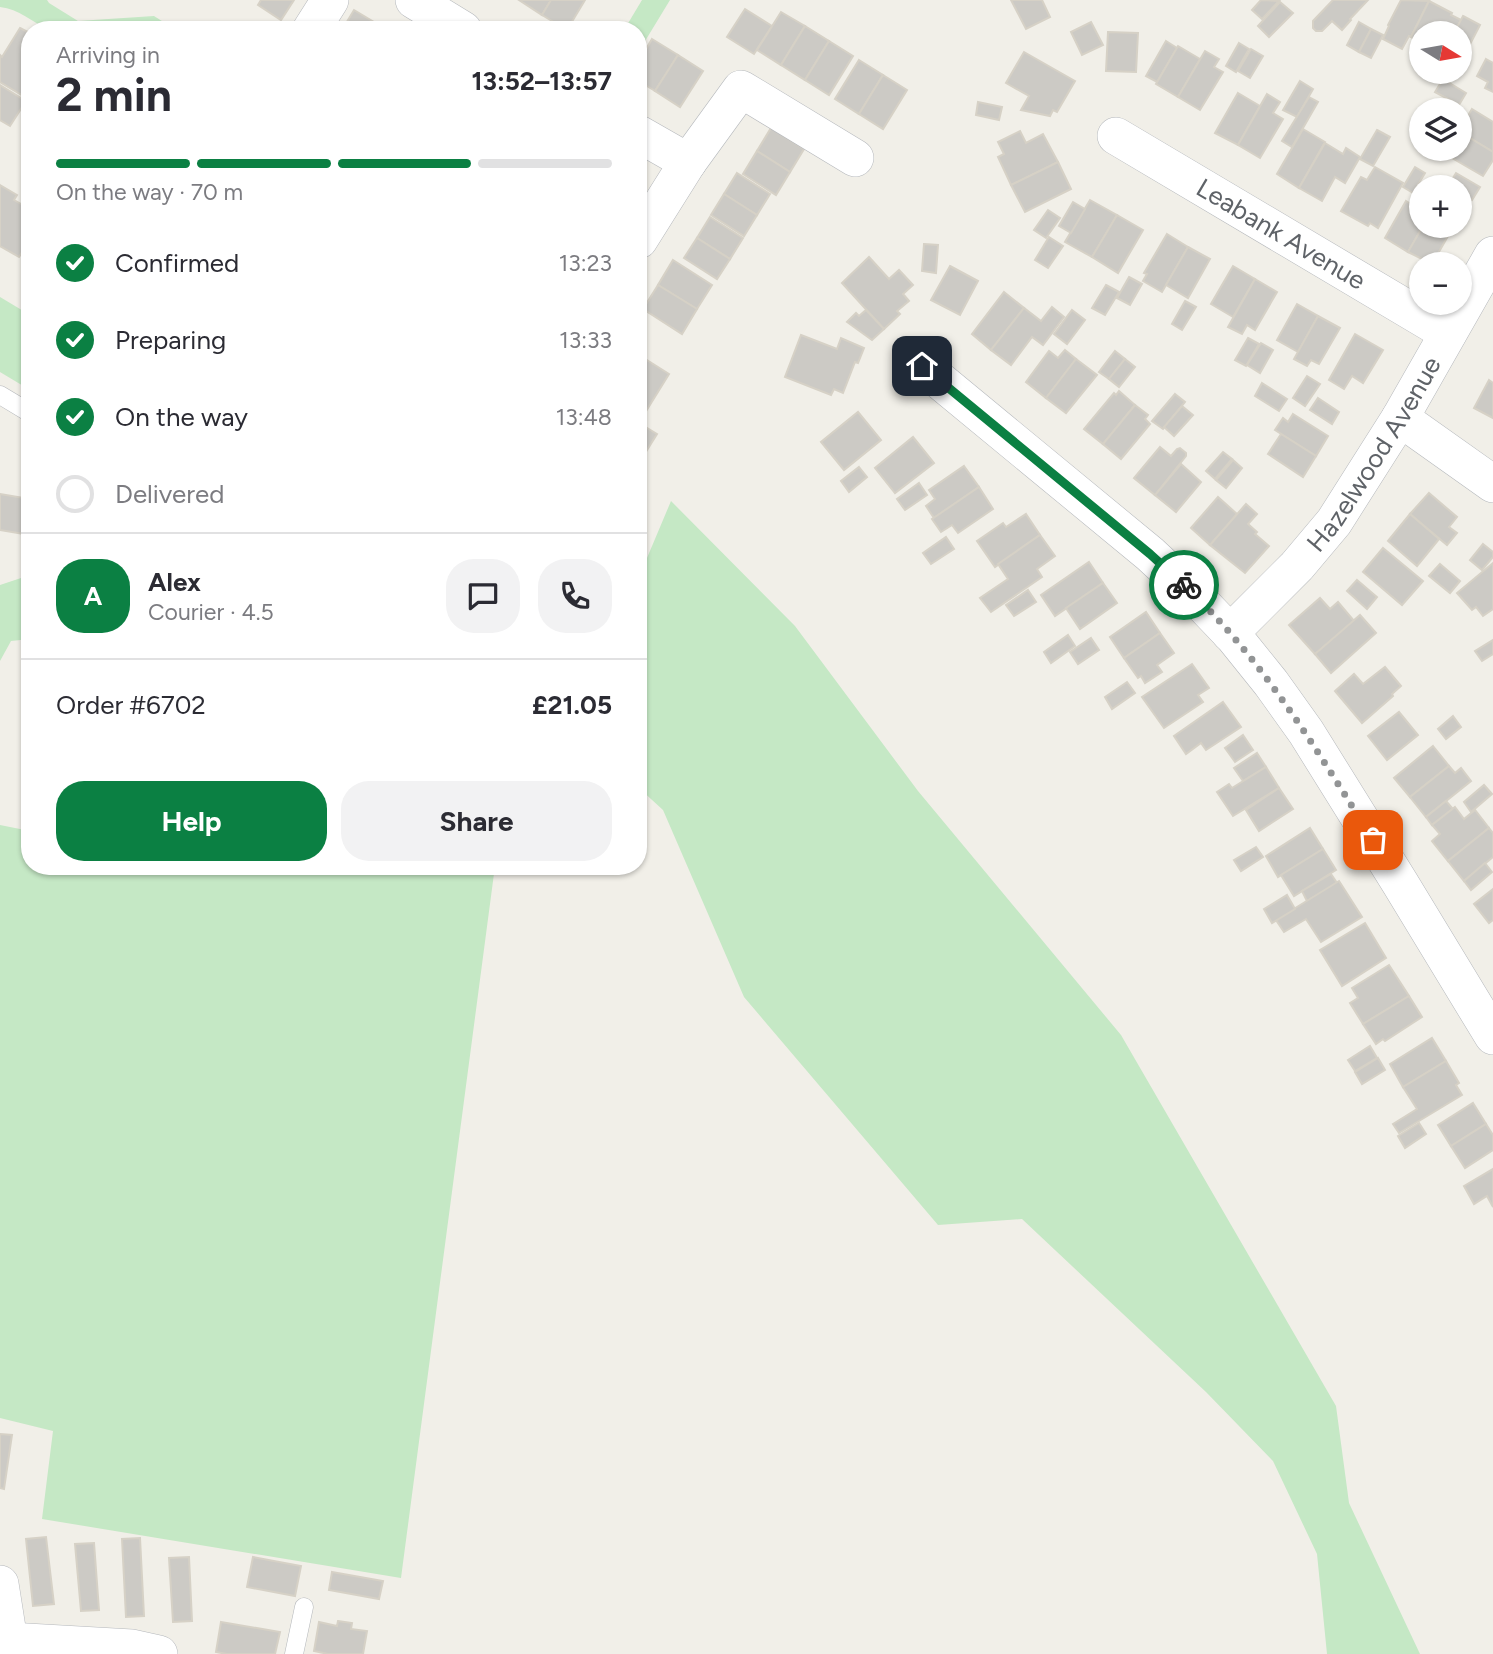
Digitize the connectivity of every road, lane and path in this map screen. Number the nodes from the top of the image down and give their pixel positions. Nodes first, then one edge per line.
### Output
1 (330, 0) edge
2 (414, 0) edge
3 (317, 21) edge
4 (448, 21) edge
5 (1116, 136) dead end
6 (647, 139) edge
7 (855, 158) dead end
8 (688, 162) junction
9 (647, 227) edge
10 (1493, 255) edge
11 (1448, 333) junction
12 (922, 366) dead end
13 (0, 395) edge
14 (21, 408) edge
15 (1401, 418) junction
16 (1493, 484) edge
17 (1230, 633) junction
18 (1493, 1035) edge
19 (0, 1584) edge
20 (304, 1607) dead end
21 (9, 1648) edge
22 (159, 1654) edge
23 (294, 1654) edge

1 - 3 street
2 - 4 street
5 - 11 street, Leabank Avenue
6 - 8 street
7 - 8 street
8 - 9 street
10 - 11 street, Hazelwood Avenue
11 - 15 street, Hazelwood Avenue
12 - 17 street
13 - 14 lane
15 - 16 street
15 - 17 street, Hazelwood Avenue
17 - 18 street
19 - 21 street
20 - 23 lane
21 - 22 street

